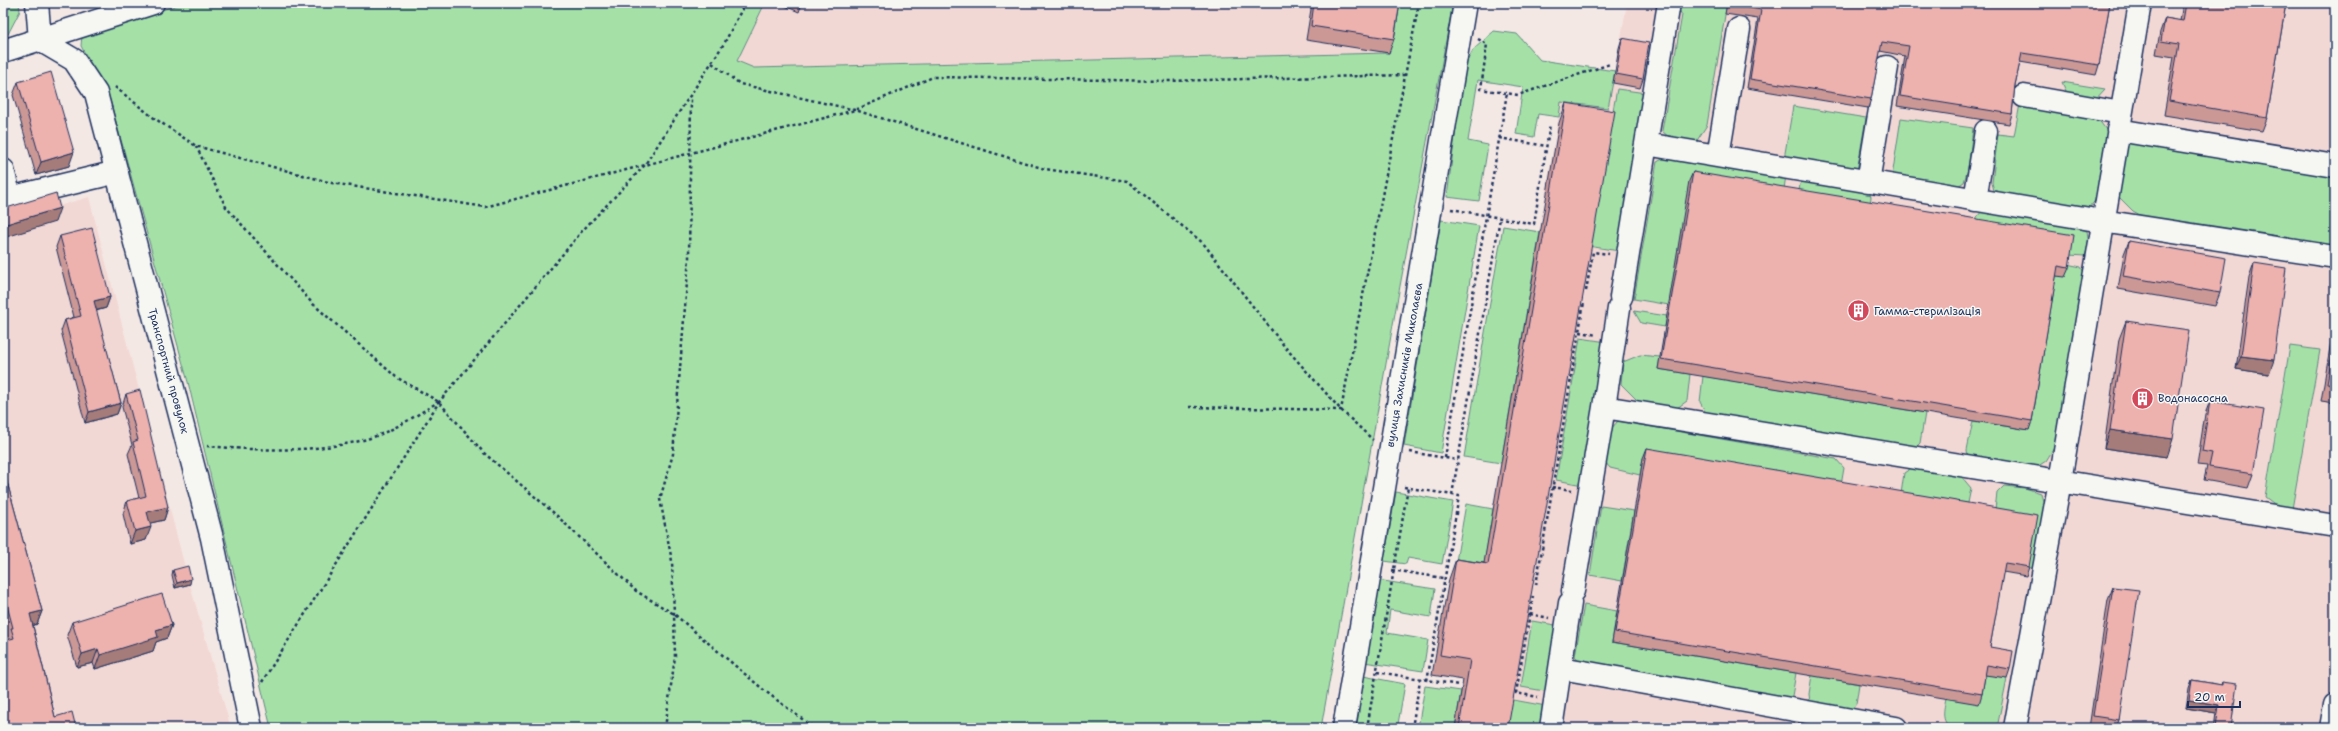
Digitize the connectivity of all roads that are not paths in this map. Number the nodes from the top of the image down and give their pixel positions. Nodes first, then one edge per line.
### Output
1 (37, 3) edge
2 (153, 3) edge
3 (1465, 3) edge
4 (1669, 3) edge
5 (2140, 3) edge
6 (1739, 29) dead end
7 (40, 40) junction
8 (3, 50) edge
9 (1887, 67) dead end
10 (2024, 96) dead end
11 (2120, 121) junction
12 (1986, 131) dead end
13 (1646, 144) junction
14 (1718, 156) junction
15 (2335, 166) edge
16 (3, 170) edge
17 (117, 172) junction
18 (1868, 182) junction
19 (1975, 200) junction
20 (2102, 222) junction
21 (2335, 257) edge
22 (1604, 407) junction
23 (2060, 481) junction
24 (2335, 526) edge
25 (1561, 668) junction
26 (2335, 705) edge
27 (249, 718) edge
28 (1813, 721) edge
29 (1344, 728) edge
30 (1552, 728) edge
31 (1896, 728) edge
32 (2015, 728) edge
33 (2331, 728) edge

1 - 7 street
2 - 7 street
3 - 29 street, вулиця Захисників Миколаєва
4 - 13 street
5 - 11 street
6 - 14 street
7 - 8 street
7 - 17 street, Транспортний провулок
9 - 18 street
10 - 11 street
11 - 15 street
11 - 20 street
12 - 19 street
13 - 14 street
13 - 22 street
14 - 18 street
16 - 17 street
17 - 27 street, Транспортний провулок
18 - 19 street
19 - 20 street
20 - 21 street
20 - 23 street
22 - 23 street
22 - 25 street
23 - 24 street
23 - 32 street
25 - 28 street
25 - 30 street
26 - 33 street
28 - 31 street

